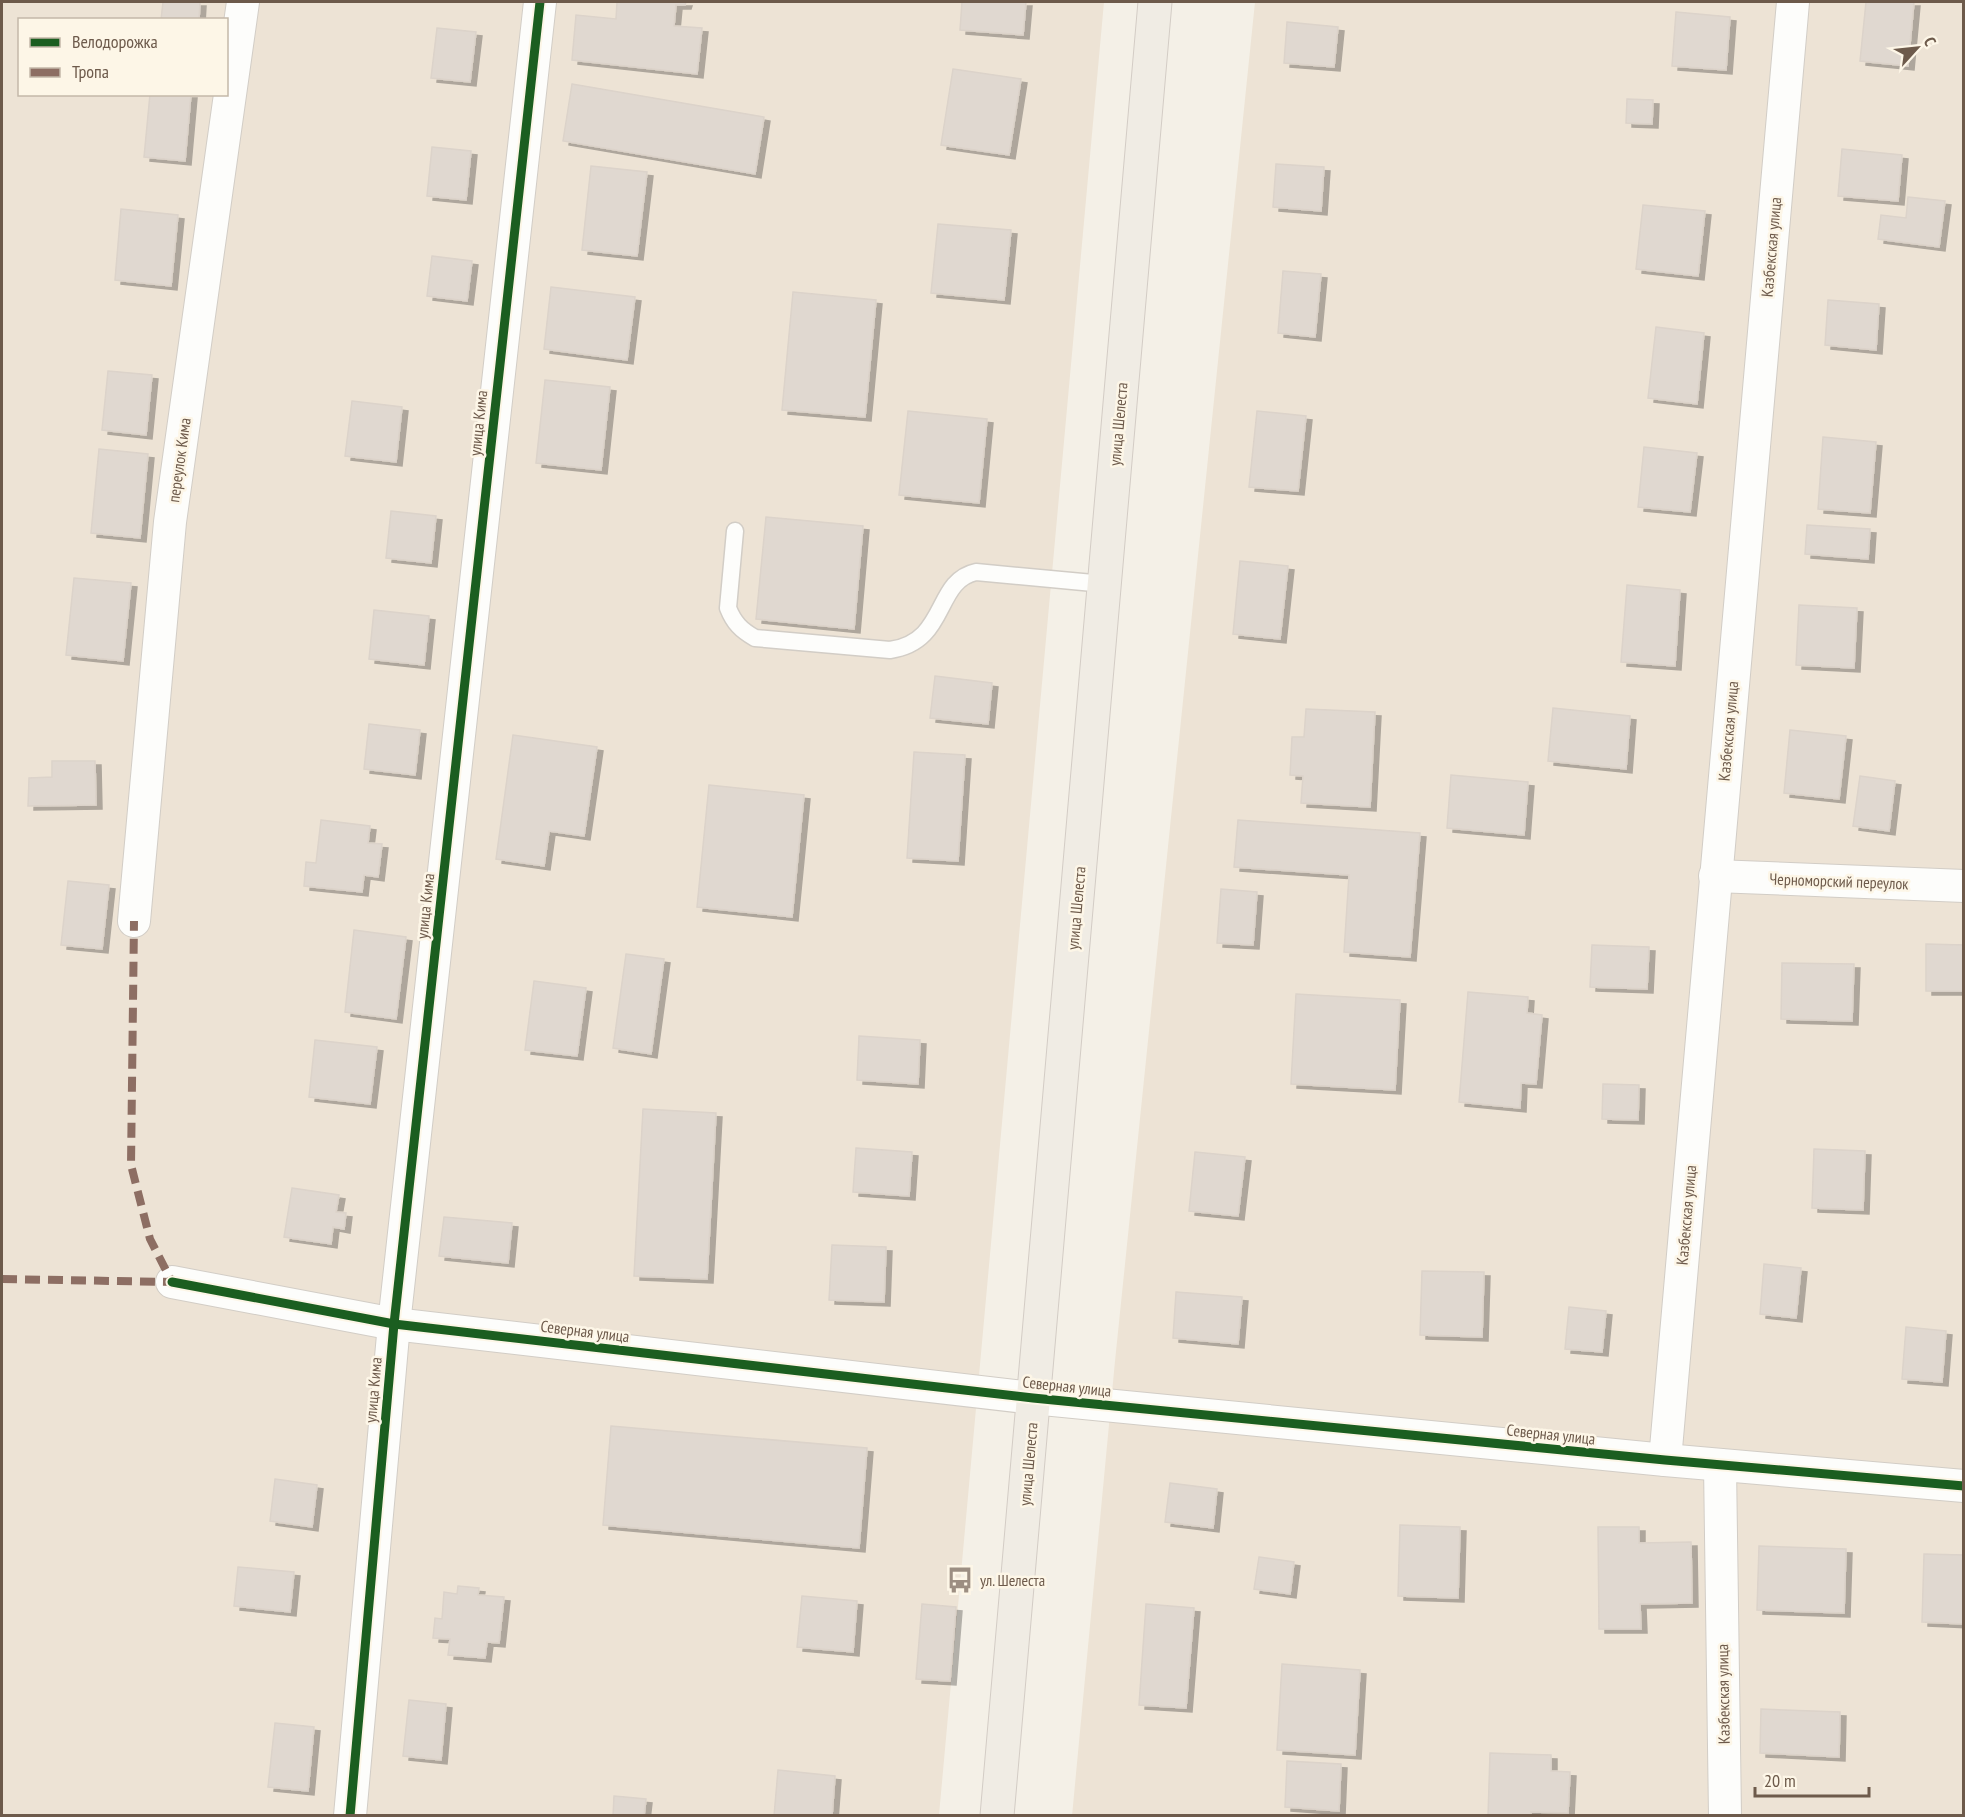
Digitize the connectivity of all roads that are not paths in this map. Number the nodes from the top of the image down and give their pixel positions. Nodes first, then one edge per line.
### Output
1 (243, 2) edge
2 (540, 2) edge
3 (1155, 2) edge
4 (1793, 2) edge
5 (735, 531) dead end
6 (1104, 584) junction
7 (1715, 876) junction
8 (1964, 886) edge
9 (134, 921) dead end
10 (172, 1282) dead end
11 (394, 1324) junction
12 (1033, 1398) junction
13 (1665, 1460) junction
14 (1720, 1466) junction
15 (1964, 1486) edge
16 (350, 1815) edge
17 (997, 1815) edge
18 (1725, 1815) edge

1 - 9 street, переулок Кима
2 - 11 street, улица Кима
3 - 6 main road, улица Шелеста
4 - 7 street, Казбекская улица
5 - 6 lane
6 - 12 main road, улица Шелеста
7 - 8 street, Черноморский переулок
7 - 13 street, Казбекская улица
10 - 11 street, Северная улица
11 - 12 street, Северная улица
11 - 16 street, улица Кима
12 - 13 street, Северная улица
12 - 17 main road, улица Шелеста
13 - 14 street, Северная улица
14 - 15 street, Северная улица
14 - 18 street, Казбекская улица

